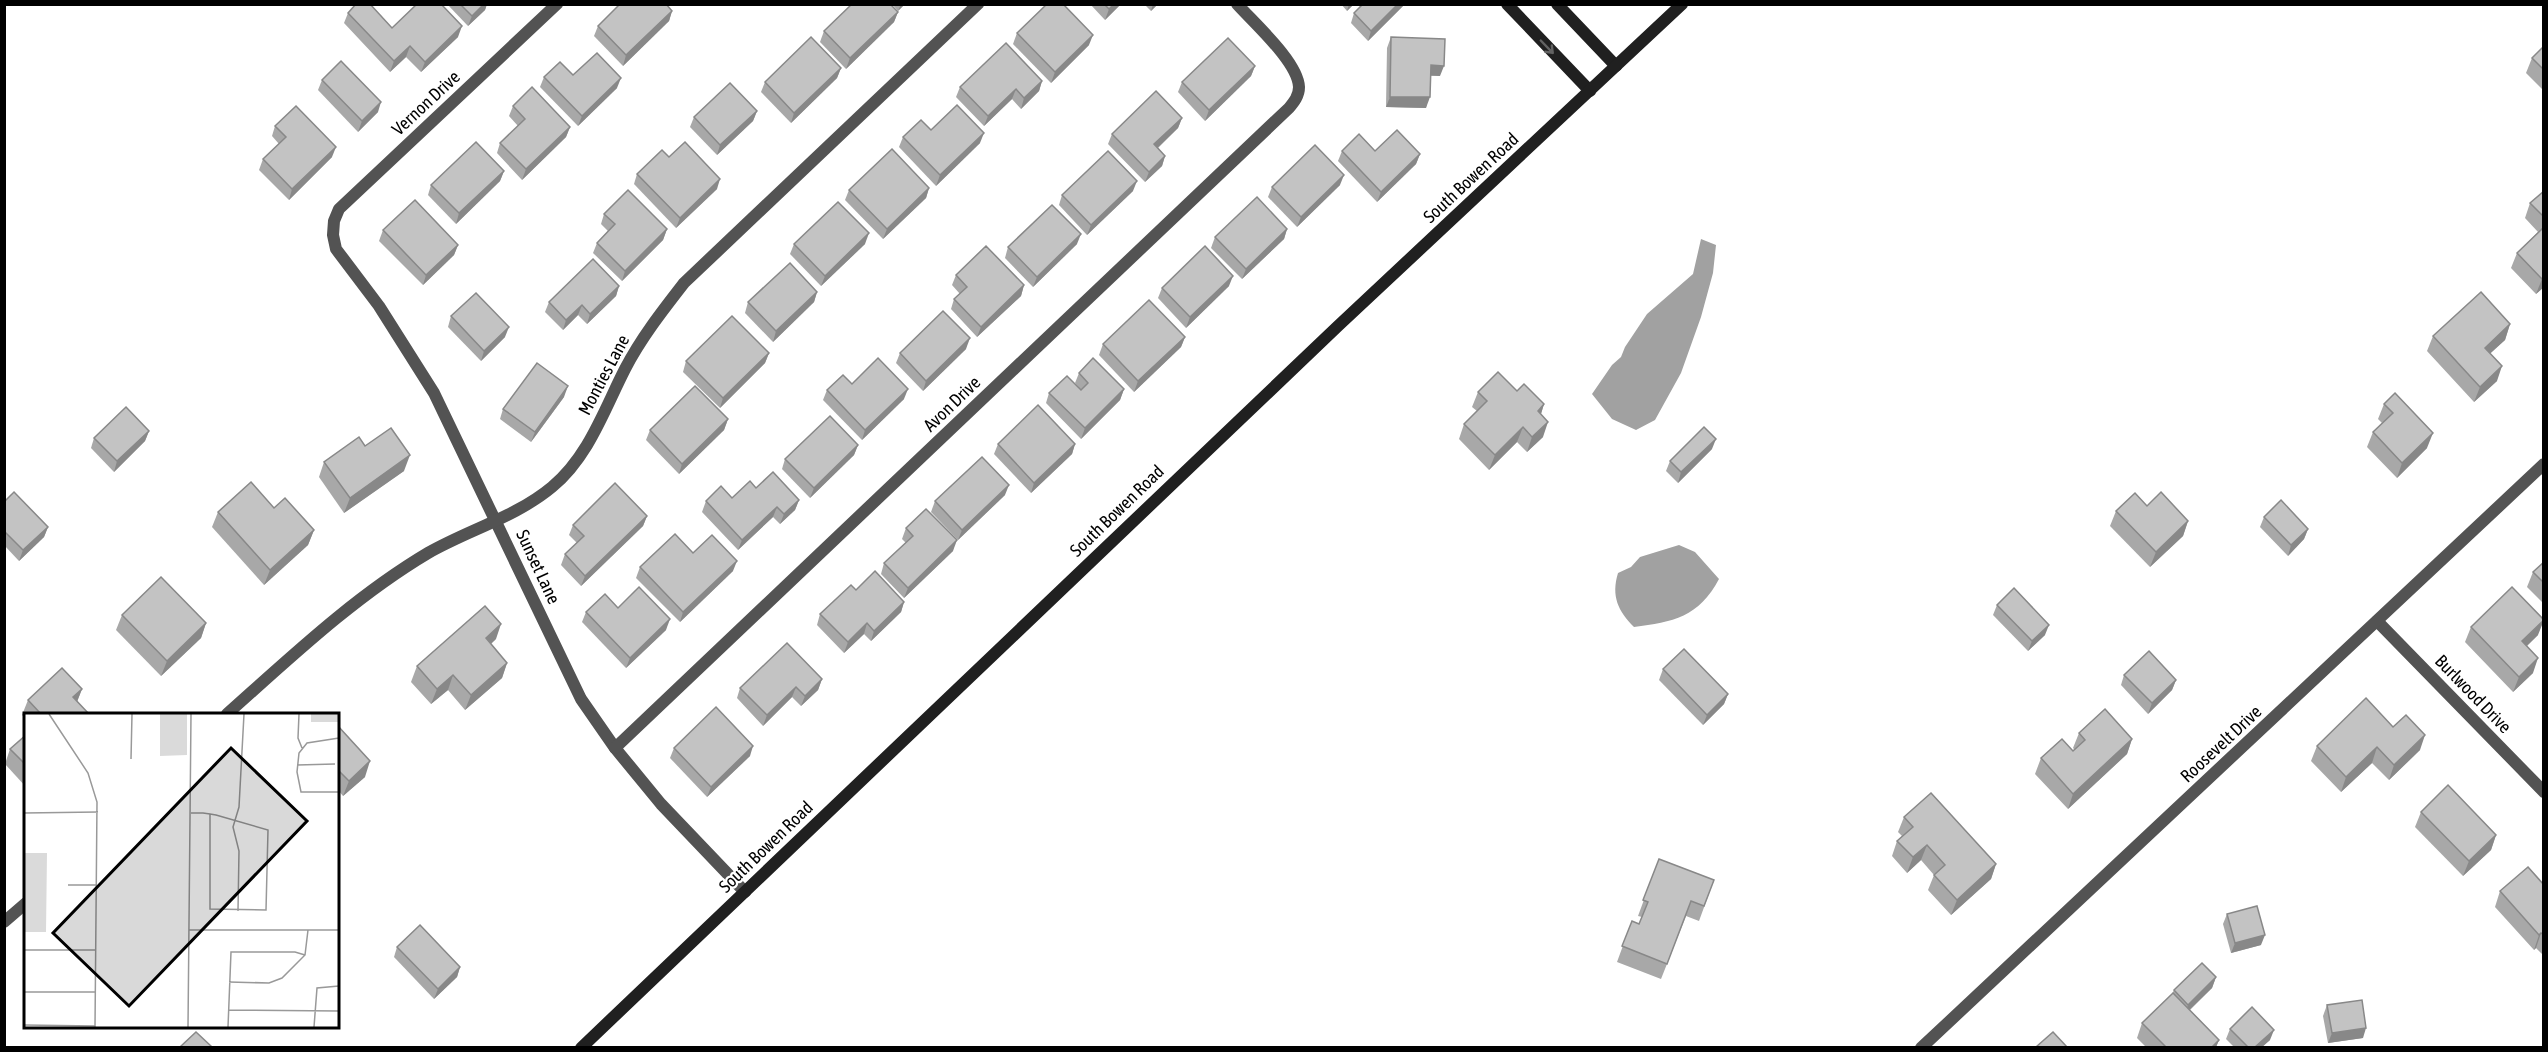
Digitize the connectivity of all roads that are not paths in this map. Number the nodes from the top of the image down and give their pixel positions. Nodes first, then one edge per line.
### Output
1 (557, 4) edge
2 (978, 4) edge
3 (1237, 4) edge
4 (1507, 4) edge
5 (1557, 4) edge
6 (1682, 4) edge
7 (1616, 66) junction
8 (1590, 91) junction
9 (333, 235) joint
10 (2544, 464) edge
11 (496, 522) junction
12 (2377, 621) junction
13 (227, 713) edge
14 (615, 748) junction
15 (2544, 792) edge
16 (745, 892) junction
17 (24, 905) edge
18 (4, 922) edge
19 (581, 1047) edge
20 (1921, 1047) edge

1 - 9 street, Vernon Drive
2 - 11 street, Monties Lane
3 - 14 street, Avon Drive
4 -> 8 main road
5 - 7 main road
6 - 7 main road, South Bowen Road
7 - 8 main road, South Bowen Road
8 - 16 main road, South Bowen Road
9 - 11 street, Sunset Lane
10 - 12 street, Roosevelt Drive
11 - 13 street, Monties Lane
11 - 14 street, Sunset Lane
12 - 15 street, Burlwood Drive
12 - 20 street, Roosevelt Drive
14 - 16 street, Sunset Lane
16 - 19 main road, South Bowen Road
17 - 18 street

